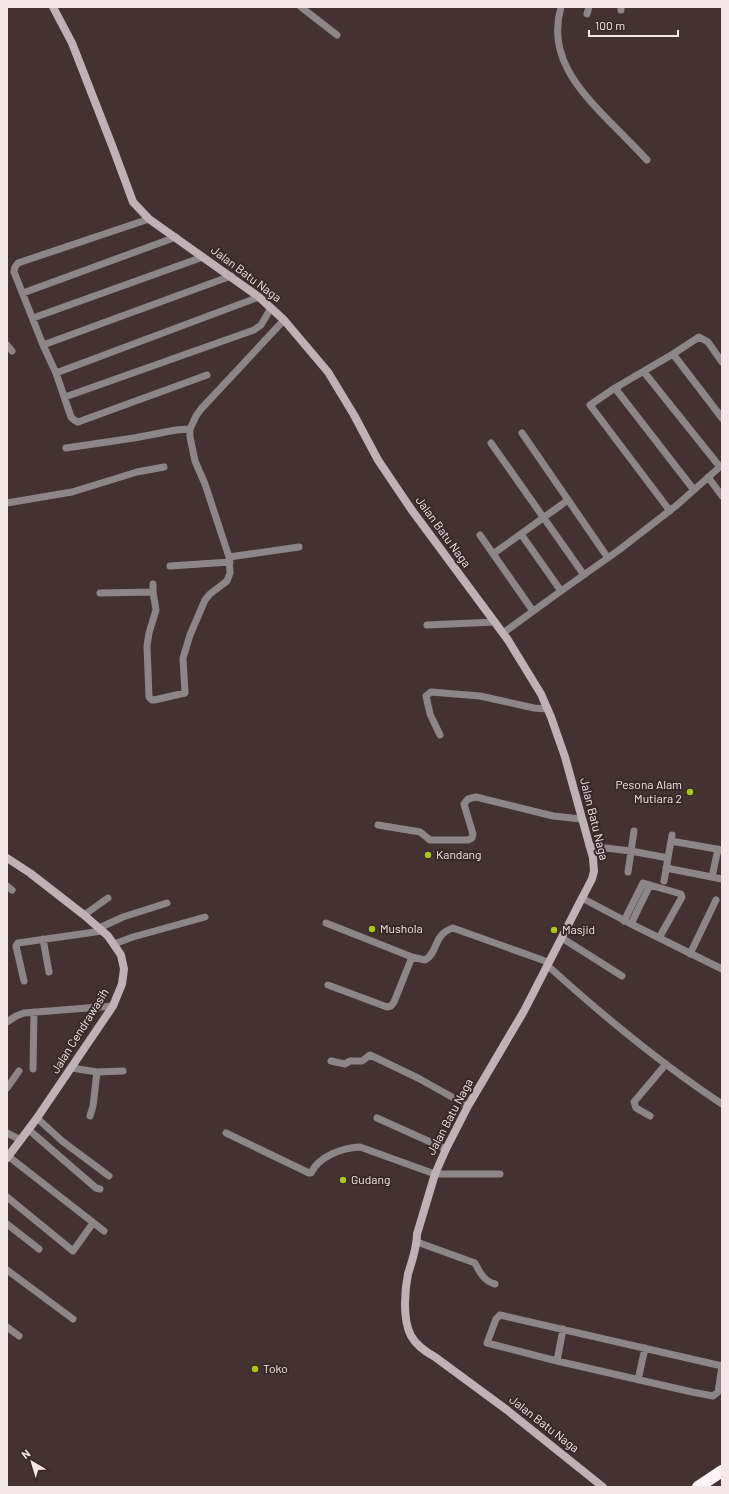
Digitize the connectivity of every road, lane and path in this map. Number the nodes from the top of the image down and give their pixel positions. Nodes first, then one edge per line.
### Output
1 (53, 7) edge
2 (301, 7) edge
3 (561, 7) edge
4 (337, 35) dead end
5 (647, 160) dead end
6 (149, 219) junction
7 (176, 238) junction
8 (204, 257) junction
9 (231, 276) junction
10 (23, 293) junction
11 (259, 297) junction
12 (271, 308) junction
13 (33, 318) junction
14 (284, 320) junction
15 (43, 345) junction
16 (674, 354) junction
17 (722, 362) edge
18 (644, 372) junction
19 (56, 373) junction
20 (207, 375) dead end
21 (615, 388) junction
22 (65, 397) junction
23 (722, 418) edge
24 (190, 429) junction
25 (522, 433) dead end
26 (491, 443) dead end
27 (66, 448) dead end
28 (721, 466) edge
29 (164, 467) dead end
30 (708, 477) junction
31 (694, 490) junction
32 (722, 496) edge
33 (568, 500) junction
34 (7, 503) edge
35 (670, 511) junction
36 (544, 517) junction
37 (521, 534) junction
38 (480, 535) dead end
39 (299, 548) dead end
40 (493, 554) junction
41 (608, 558) junction
42 (229, 560) junction
43 (170, 566) dead end
44 (584, 574) junction
45 (153, 584) dead end
46 (561, 590) junction
47 (153, 592) junction
48 (100, 593) dead end
49 (533, 611) junction
50 (495, 622) junction
51 (428, 625) dead end
52 (504, 633) junction
53 (548, 709) junction
54 (440, 735) dead end
55 (581, 819) junction
56 (378, 825) dead end
57 (634, 831) dead end
58 (589, 846) junction
59 (720, 850) edge
60 (631, 851) junction
61 (7, 858) edge
62 (668, 858) junction
63 (666, 868) junction
64 (628, 872) dead end
65 (712, 877) junction
66 (722, 879) edge
67 (664, 881) dead end
68 (108, 898) dead end
69 (582, 898) junction
70 (716, 900) dead end
71 (167, 903) dead end
72 (84, 915) junction
73 (205, 916) dead end
74 (628, 922) junction
75 (326, 923) dead end
76 (101, 929) junction
77 (562, 938) junction
78 (659, 938) junction
79 (43, 939) junction
80 (114, 944) junction
81 (690, 954) junction
82 (412, 957) junction
83 (548, 964) junction
84 (721, 967) edge
85 (49, 972) dead end
86 (622, 976) dead end
87 (24, 981) dead end
88 (328, 985) dead end
89 (113, 1006) junction
90 (34, 1012) junction
91 (7, 1022) edge
92 (331, 1061) dead end
93 (666, 1064) junction
94 (72, 1068) junction
95 (33, 1069) dead end
96 (19, 1071) dead end
97 (123, 1071) dead end
98 (96, 1072) junction
99 (7, 1088) edge
100 (722, 1104) edge
101 (468, 1106) junction
102 (90, 1116) dead end
103 (650, 1116) dead end
104 (38, 1118) junction
105 (377, 1118) dead end
106 (29, 1130) junction
107 (226, 1132) dead end
108 (7, 1133) edge
109 (21, 1140) junction
110 (446, 1149) junction
111 (8, 1157) edge
112 (435, 1174) junction
113 (500, 1174) dead end
114 (109, 1176) dead end
115 (100, 1189) dead end
116 (7, 1197) edge
117 (93, 1223) junction
118 (7, 1224) edge
119 (104, 1231) dead end
120 (417, 1242) junction
121 (39, 1248) dead end
122 (7, 1270) edge
123 (495, 1284) dead end
124 (73, 1319) dead end
125 (7, 1327) edge
126 (564, 1329) junction
127 (19, 1336) dead end
128 (644, 1348) junction
129 (557, 1361) junction
130 (638, 1380) junction
131 (722, 1471) edge
132 (603, 1487) edge
133 (698, 1487) edge

1 - 6 street, Jalan Batu Naga
2 - 4 street
3 - 5 street
6 - 7 street, Jalan Batu Naga
6 - 10 street
7 - 8 street, Jalan Batu Naga
7 - 10 street
8 - 9 street, Jalan Batu Naga
8 - 13 street
9 - 11 street, Jalan Batu Naga
9 - 15 street
10 - 13 street
11 - 12 street, Jalan Batu Naga
11 - 19 street
12 - 14 street, Jalan Batu Naga
12 - 22 street
13 - 15 street
14 - 24 street
14 - 50 street, Jalan Batu Naga
15 - 19 street
16 - 17 street
16 - 18 street
16 - 23 street
18 - 21 street
18 - 28 street
19 - 22 street
20 - 22 street
21 - 31 street
21 - 35 street
24 - 27 street
24 - 42 street
25 - 33 street
26 - 36 street
28 - 30 street
29 - 34 street
30 - 31 street
30 - 32 street
31 - 35 street
33 - 36 street
33 - 41 street
35 - 41 street
36 - 37 street
36 - 44 street
37 - 40 street
37 - 46 street
38 - 40 street
39 - 42 street
40 - 49 street
41 - 44 street
42 - 43 street
42 - 47 street
44 - 46 street
45 - 47 street
46 - 49 street
47 - 48 street
49 - 52 street
50 - 51 street
50 - 52 street, Jalan Batu Naga
52 - 53 street, Jalan Batu Naga
53 - 54 street
53 - 55 street, Jalan Batu Naga
55 - 56 street
55 - 58 street, Jalan Batu Naga
57 - 60 street
58 - 60 street
58 - 69 street, Jalan Batu Naga
59 - 62 street
59 - 65 street
60 - 62 street
60 - 64 street
61 - 72 street, Jalan Cendrawasih
62 - 63 street
63 - 65 street
63 - 67 street
65 - 66 street
68 - 72 street
69 - 74 street
69 - 77 street, Jalan Batu Naga
70 - 81 street
71 - 76 street
72 - 76 street, Jalan Cendrawasih
73 - 80 street
74 - 78 street
74 - 78 street
75 - 82 street
76 - 79 street
76 - 80 street, Jalan Cendrawasih
77 - 83 street, Jalan Batu Naga
77 - 86 street
78 - 81 street
79 - 85 street
79 - 87 street
80 - 89 street, Jalan Cendrawasih
81 - 84 street
82 - 83 street
82 - 88 street
83 - 93 street
83 - 101 street, Jalan Batu Naga
89 - 90 street
89 - 94 street, Jalan Cendrawasih
90 - 91 street
90 - 95 street
92 - 101 street
93 - 100 street
93 - 103 street
94 - 98 street
94 - 104 street, Jalan Cendrawasih
96 - 99 street
97 - 98 street
98 - 102 street
101 - 110 street, Jalan Batu Naga
104 - 106 street, Jalan Cendrawasih
104 - 114 street
105 - 110 street
106 - 109 street, Jalan Cendrawasih
106 - 115 street
107 - 112 street
108 - 109 street
109 - 111 street, Jalan Cendrawasih
110 - 112 street, Jalan Batu Naga
111 - 117 street
112 - 113 street
112 - 120 street, Jalan Batu Naga
116 - 117 street
117 - 119 street
118 - 121 street
120 - 123 street
120 - 132 street, Jalan Batu Naga
122 - 124 street
125 - 127 street
126 - 128 street
126 - 129 street
126 - 129 street
128 - 130 street
128 - 130 street
129 - 130 street
131 - 133 highway

